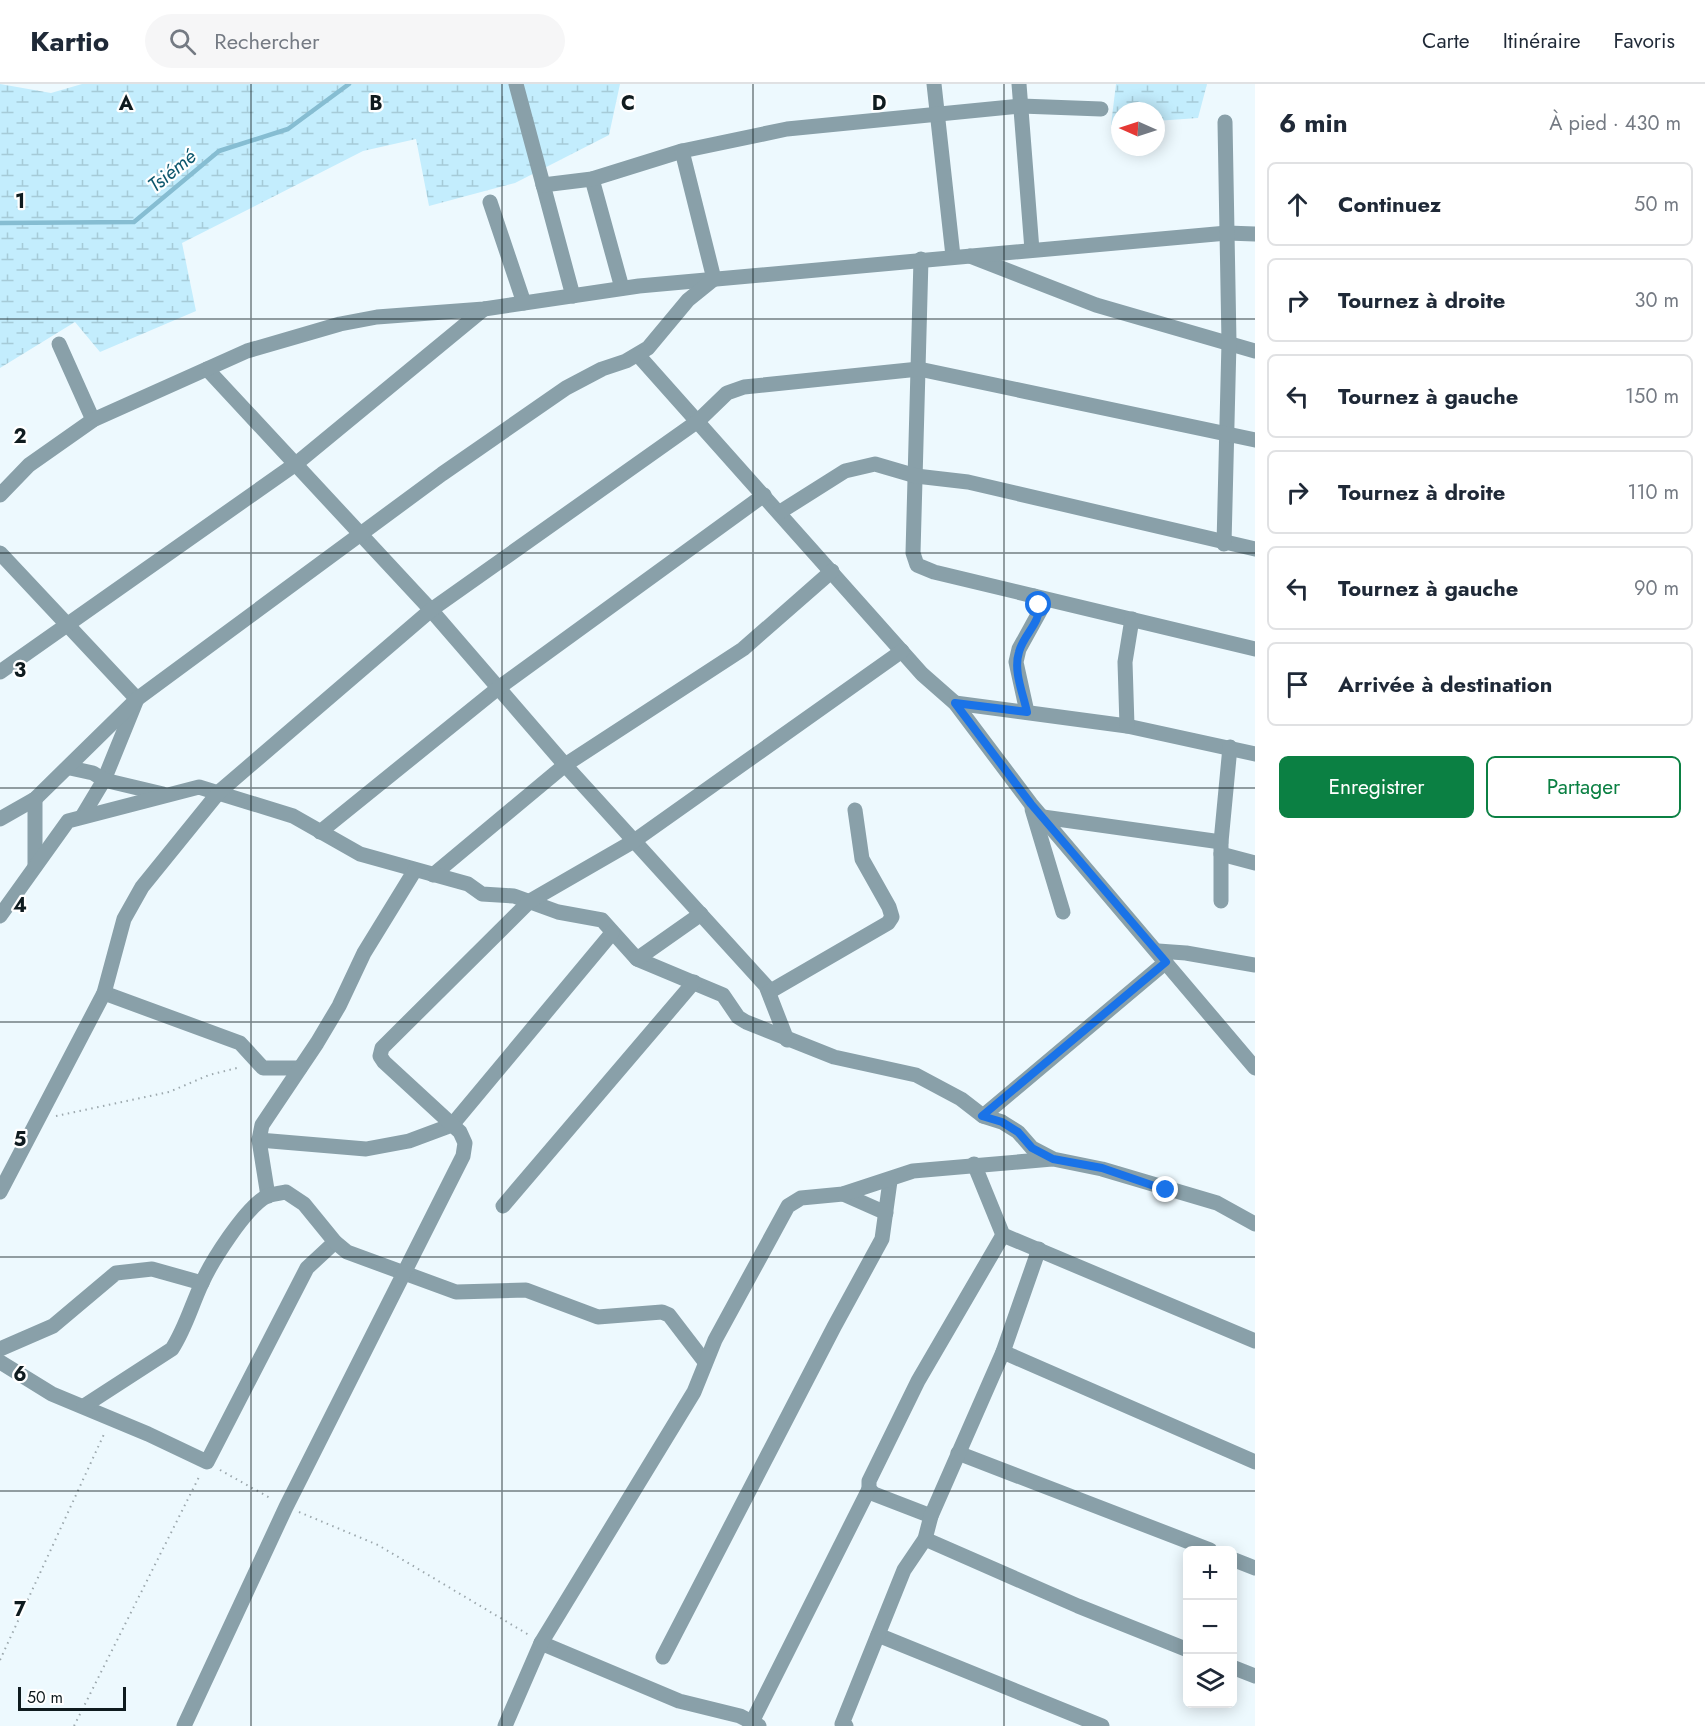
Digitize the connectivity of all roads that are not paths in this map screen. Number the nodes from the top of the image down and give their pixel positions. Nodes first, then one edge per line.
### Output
1 (516, 84) edge
2 (934, 84) edge
3 (1019, 84) edge
4 (1021, 106) junction
5 (1101, 109) dead end
6 (937, 113) junction
7 (1225, 122) dead end
8 (682, 151) junction
9 (592, 179) junction
10 (543, 185) junction
11 (490, 202) dead end
12 (1227, 233) junction
13 (1255, 234) edge
14 (1032, 250) junction
15 (960, 256) junction
16 (921, 259) junction
17 (714, 279) junction
18 (622, 288) junction
19 (573, 296) junction
20 (524, 303) junction
21 (484, 309) junction
22 (1228, 342) junction
23 (59, 344) dead end
24 (1255, 351) edge
25 (638, 355) junction
26 (207, 369) junction
27 (919, 369) junction
28 (93, 420) junction
29 (698, 421) junction
30 (1225, 433) junction
31 (1255, 440) edge
32 (297, 463) junction
33 (916, 477) junction
34 (0, 495) edge
35 (764, 495) junction
36 (780, 512) junction
37 (362, 536) junction
38 (1224, 544) junction
39 (1255, 549) edge
40 (0, 554) edge
41 (832, 571) junction
42 (1034, 596) junction
43 (431, 610) junction
44 (1132, 619) junction
45 (66, 623) junction
46 (1255, 649) edge
47 (902, 651) junction
48 (0, 672) edge
49 (497, 689) junction
50 (137, 699) junction
51 (955, 703) junction
52 (1027, 712) junction
53 (1126, 726) junction
54 (1230, 747) junction
55 (1255, 754) edge
56 (565, 765) junction
57 (70, 768) junction
58 (104, 780) junction
59 (219, 792) junction
60 (166, 795) junction
61 (35, 799) junction
62 (1031, 804) junction
63 (855, 810) dead end
64 (83, 816) junction
65 (1043, 817) junction
66 (0, 819) edge
67 (320, 832) junction
68 (634, 841) junction
69 (1221, 848) junction
70 (1255, 862) edge
71 (35, 866) junction
72 (415, 870) junction
73 (433, 875) junction
74 (530, 901) junction
75 (1221, 901) dead end
76 (1063, 912) dead end
77 (701, 914) junction
78 (0, 916) edge
79 (612, 933) junction
80 (1162, 956) junction
81 (637, 959) junction
82 (1255, 965) edge
83 (694, 982) junction
84 (769, 992) junction
85 (104, 993) junction
86 (787, 1040) junction
87 (1252, 1062) edge
88 (300, 1068) junction
89 (982, 1116) junction
90 (452, 1125) junction
91 (259, 1140) junction
92 (1053, 1159) junction
93 (974, 1164) junction
94 (891, 1181) junction
95 (0, 1192) edge
96 (843, 1194) junction
97 (268, 1196) junction
98 (503, 1206) dead end
99 (886, 1213) junction
100 (1255, 1224) edge
101 (1003, 1234) junction
102 (335, 1242) junction
103 (1039, 1249) junction
104 (404, 1274) junction
105 (202, 1282) junction
106 (1255, 1341) edge
107 (0, 1349) edge
108 (1003, 1352) junction
109 (0, 1362) edge
110 (705, 1362) junction
111 (84, 1406) junction
112 (958, 1453) junction
113 (1255, 1462) edge
114 (868, 1490) junction
115 (931, 1516) junction
116 (925, 1539) junction
117 (1197, 1546) edge
118 (1237, 1561) edge
119 (1255, 1568) edge
120 (878, 1635) junction
121 (541, 1643) junction
122 (1183, 1648) edge
123 (663, 1658) dead end
124 (1237, 1669) edge
125 (1255, 1676) edge
126 (754, 1725) edge
127 (184, 1726) edge
128 (505, 1726) edge
129 (846, 1726) edge
130 (1102, 1726) edge

1 - 10 street
2 - 6 street
3 - 4 street
4 - 5 street
4 - 6 street
4 - 14 street
6 - 8 street
6 - 15 street
7 - 12 street
8 - 9 street
8 - 17 street
9 - 10 street
9 - 18 street
10 - 19 street
11 - 20 street
12 - 13 street
12 - 14 street
12 - 22 street
14 - 15 street
15 - 16 street
15 - 22 street
16 - 17 street
16 - 27 street
17 - 18 street
17 - 25 street
18 - 19 street
19 - 20 street
20 - 21 street
21 - 26 street
21 - 32 street
22 - 24 street
22 - 30 street
23 - 28 street
25 - 29 street
25 - 37 street
26 - 28 street
26 - 32 street
27 - 29 street
27 - 30 street
27 - 33 street
28 - 34 street
29 - 35 street
29 - 43 street
30 - 31 street
30 - 38 street
32 - 37 street
32 - 45 street
33 - 36 street
33 - 38 street
33 - 42 street
35 - 36 street
35 - 49 street
36 - 41 street
37 - 43 street
37 - 50 street
38 - 39 street
40 - 45 street
41 - 47 street
41 - 56 street
42 - 44 street
42 - 52 street
43 - 49 street
43 - 59 street
44 - 46 street
44 - 53 street
45 - 48 street
45 - 50 street
47 - 51 street
47 - 68 street
49 - 56 street
49 - 67 street
50 - 57 street
50 - 58 street
51 - 52 street
51 - 62 street
52 - 53 street
53 - 54 street
54 - 55 street
54 - 69 street
56 - 68 street
56 - 73 street
57 - 58 street
57 - 61 street
58 - 60 street
58 - 64 street
59 - 60 street
59 - 67 street
59 - 85 street
60 - 64 street
61 - 66 street
61 - 71 street
62 - 65 street
62 - 76 street
63 - 84 street
64 - 71 street
65 - 69 street
65 - 80 street
67 - 72 street
68 - 74 street
68 - 77 street
69 - 70 street
69 - 75 street
71 - 78 street
72 - 73 street
72 - 88 street
73 - 74 street
74 - 79 street
74 - 90 street
77 - 81 street
77 - 84 street
79 - 81 street
79 - 90 street
80 - 82 street
80 - 87 street
80 - 89 street
81 - 83 street
83 - 86 street
83 - 98 street
84 - 86 street
85 - 88 street
85 - 95 street
86 - 89 street
88 - 91 street
89 - 92 street
90 - 91 street
90 - 104 street
91 - 97 street
92 - 93 street
92 - 100 street
93 - 94 street
93 - 101 street
94 - 96 street
94 - 99 street
96 - 99 street
96 - 110 street
97 - 102 street
97 - 105 street
99 - 123 street
101 - 103 street
101 - 114 street
102 - 104 street
102 - 111 street
103 - 106 street
103 - 108 street
104 - 110 street
104 - 127 street
105 - 107 street
105 - 111 street
108 - 112 street
108 - 113 street
109 - 111 street
110 - 121 street
112 - 115 street
112 - 117 street
114 - 115 street
114 - 126 street
115 - 116 street
116 - 120 street
116 - 122 street
118 - 119 street
120 - 129 street
120 - 130 street
121 - 126 street
121 - 128 street
124 - 125 street

